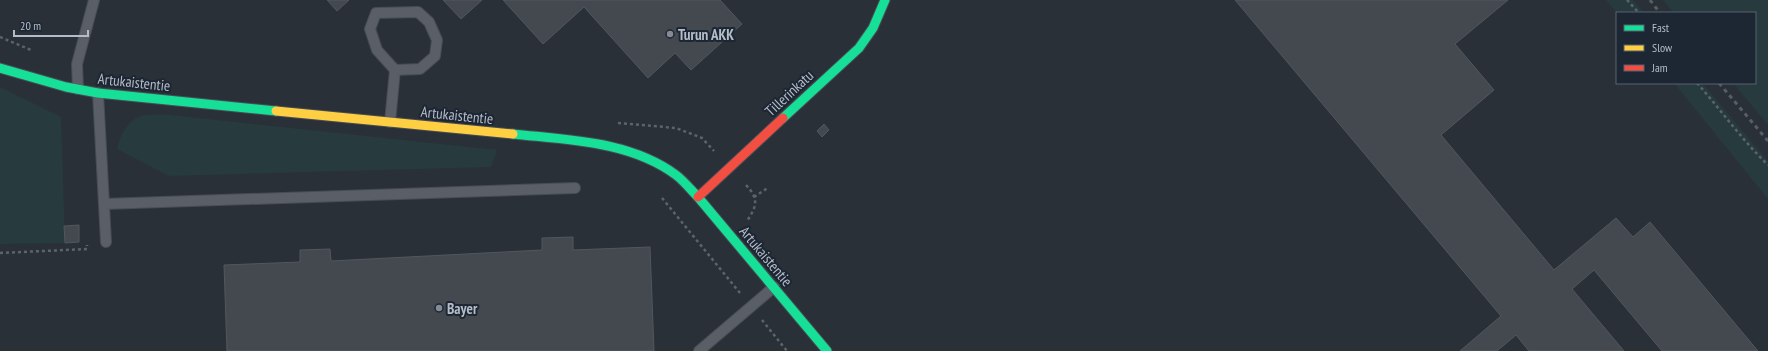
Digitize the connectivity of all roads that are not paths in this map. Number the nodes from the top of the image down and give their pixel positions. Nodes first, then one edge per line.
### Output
1 (94, 0) edge
2 (885, 0) edge
3 (0, 68) edge
4 (396, 70) junction
5 (78, 89) junction
6 (98, 93) junction
7 (390, 122) junction
8 (575, 188) dead end
9 (698, 197) junction
10 (104, 204) junction
11 (106, 242) dead end
12 (774, 287) junction
13 (699, 351) edge
14 (827, 351) edge

1 - 5 lane
2 - 9 street, Tillerinkatu
3 - 5 street, Artukaistentie
4 - 4 lane
4 - 7 lane
5 - 6 street, Artukaistentie
6 - 7 street, Artukaistentie
6 - 10 lane
7 - 9 street, Artukaistentie
8 - 10 lane
9 - 12 street, Artukaistentie
10 - 11 lane
12 - 13 lane
12 - 14 street, Artukaistentie

